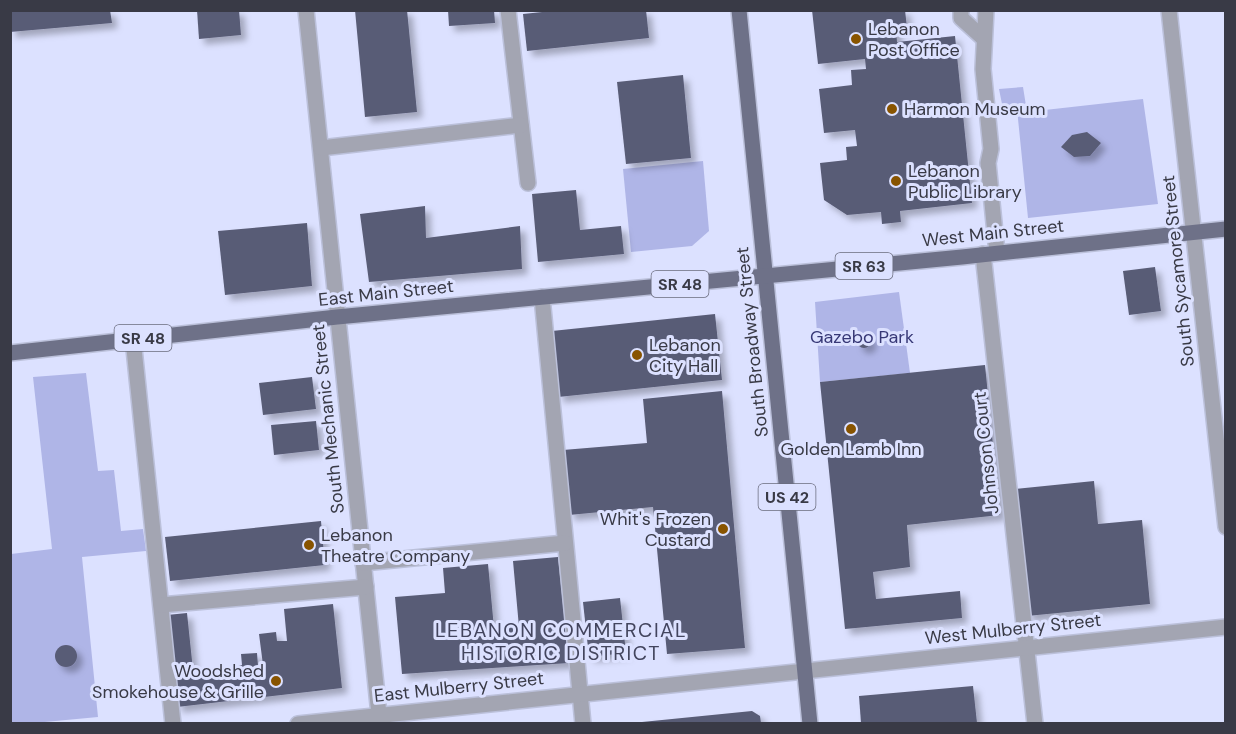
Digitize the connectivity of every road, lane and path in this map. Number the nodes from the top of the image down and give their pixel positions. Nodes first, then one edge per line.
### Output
1 (306, 10) edge
2 (508, 10) edge
3 (739, 10) edge
4 (961, 10) edge
5 (986, 10) edge
6 (1169, 10) edge
7 (983, 38) junction
8 (521, 125) junction
9 (321, 148) junction
10 (528, 183) dead end
11 (1226, 229) edge
12 (1193, 232) junction
13 (990, 253) junction
14 (765, 276) junction
15 (542, 297) junction
16 (337, 317) junction
17 (133, 339) junction
18 (10, 353) edge
19 (1226, 527) edge
20 (565, 543) junction
21 (363, 563) junction
22 (366, 587) junction
23 (161, 605) junction
24 (1226, 627) edge
25 (1027, 647) junction
26 (804, 670) junction
27 (580, 694) junction
28 (379, 719) edge
29 (173, 723) edge
30 (298, 723) edge
31 (583, 723) edge
32 (810, 723) edge
33 (1035, 723) edge

1 - 9 street, South Mechanic Street
2 - 8 street
3 - 14 main road, South Broadway Street / US 42
4 - 7 street
5 - 7 street, Johnson Court
6 - 12 street, South Sycamore Street
7 - 13 street, Johnson Court
8 - 9 street
8 - 10 street
9 - 16 street, South Mechanic Street
11 - 12 main road, West Main Street / SR 63
12 - 13 main road, West Main Street / SR 63
12 - 19 street, South Sycamore Street
13 - 14 main road, West Main Street / SR 63
13 - 25 street, Johnson Court
14 - 15 main road, East Main Street / SR 48
14 - 26 main road, South Broadway Street / US 42
15 - 16 main road, East Main Street / SR 48
15 - 20 street
16 - 17 main road, East Main Street / SR 48
16 - 21 street, South Mechanic Street
17 - 18 main road, East Main Street / SR 48
17 - 23 street
20 - 21 street
20 - 27 street
21 - 22 street, South Mechanic Street
22 - 23 street
22 - 28 street, South Mechanic Street
23 - 29 street
24 - 25 street, West Mulberry Street
25 - 26 street, West Mulberry Street
25 - 33 street, Johnson Court
26 - 27 street, East Mulberry Street
26 - 32 main road, US 42
27 - 28 street, East Mulberry Street
27 - 31 street
28 - 30 street, East Mulberry Street

